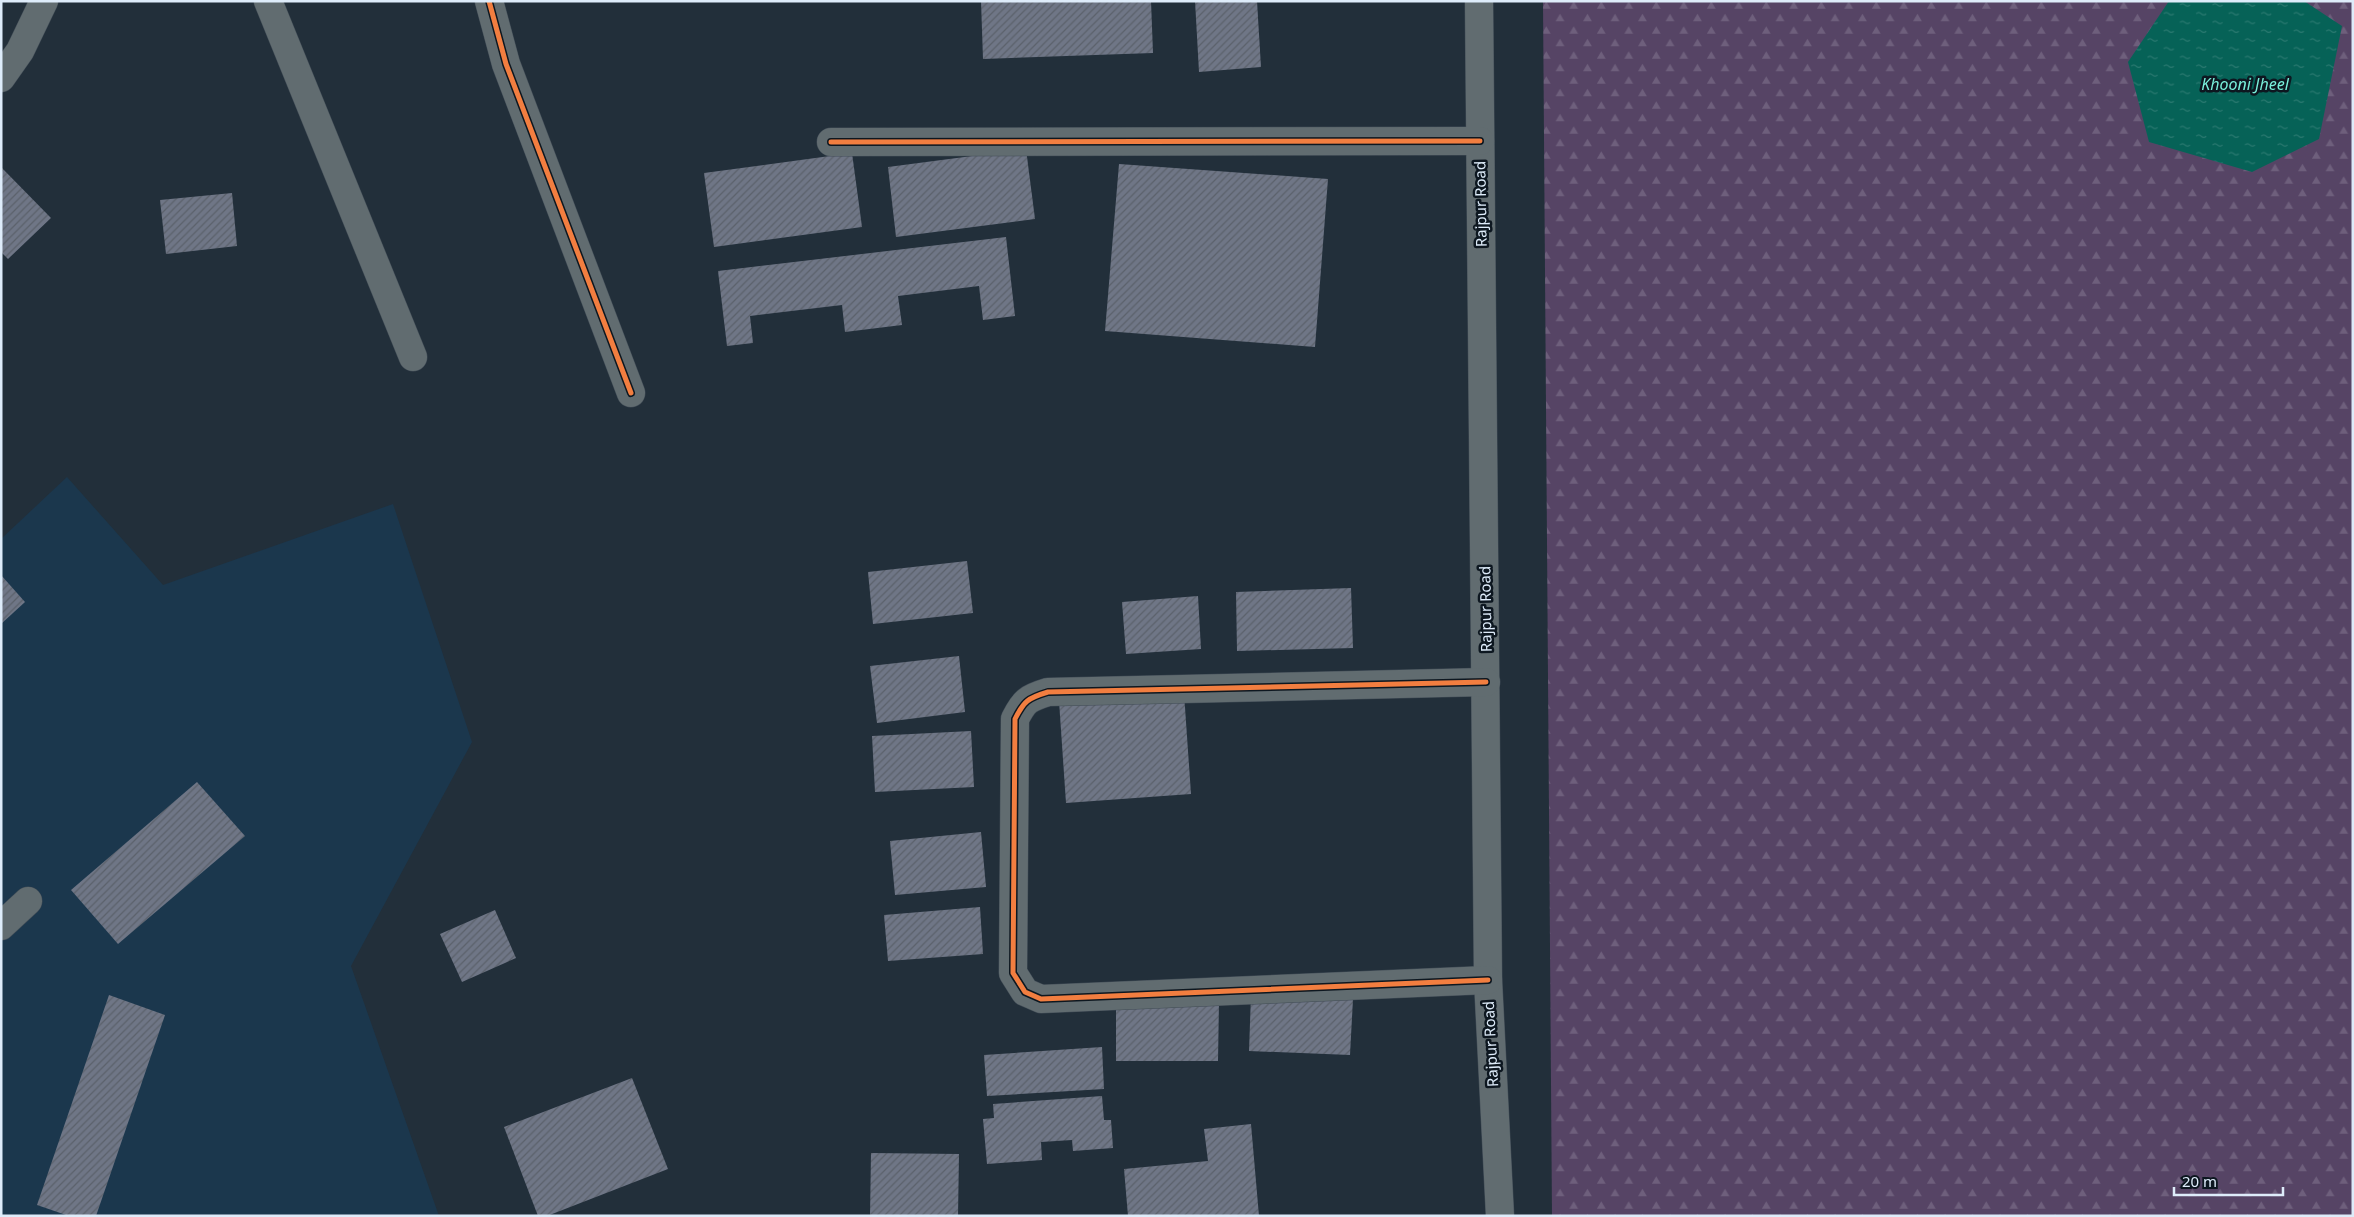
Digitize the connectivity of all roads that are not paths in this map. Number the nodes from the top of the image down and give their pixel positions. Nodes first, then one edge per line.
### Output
1 (44, 1) edge
2 (268, 1) edge
3 (489, 1) edge
4 (1479, 1) edge
5 (1, 78) edge
6 (1480, 141) junction
7 (831, 142) dead end
8 (413, 357) dead end
9 (631, 393) dead end
10 (1486, 682) junction
11 (28, 901) dead end
12 (1, 926) edge
13 (1488, 980) junction
14 (1500, 1216) edge

1 - 5 street
2 - 8 street
3 - 9 street
4 - 6 street, Rajpur Road
6 - 7 street
6 - 10 street, Rajpur Road
10 - 13 street, Rajpur Road
10 - 13 street
11 - 12 street
13 - 14 street, Rajpur Road

